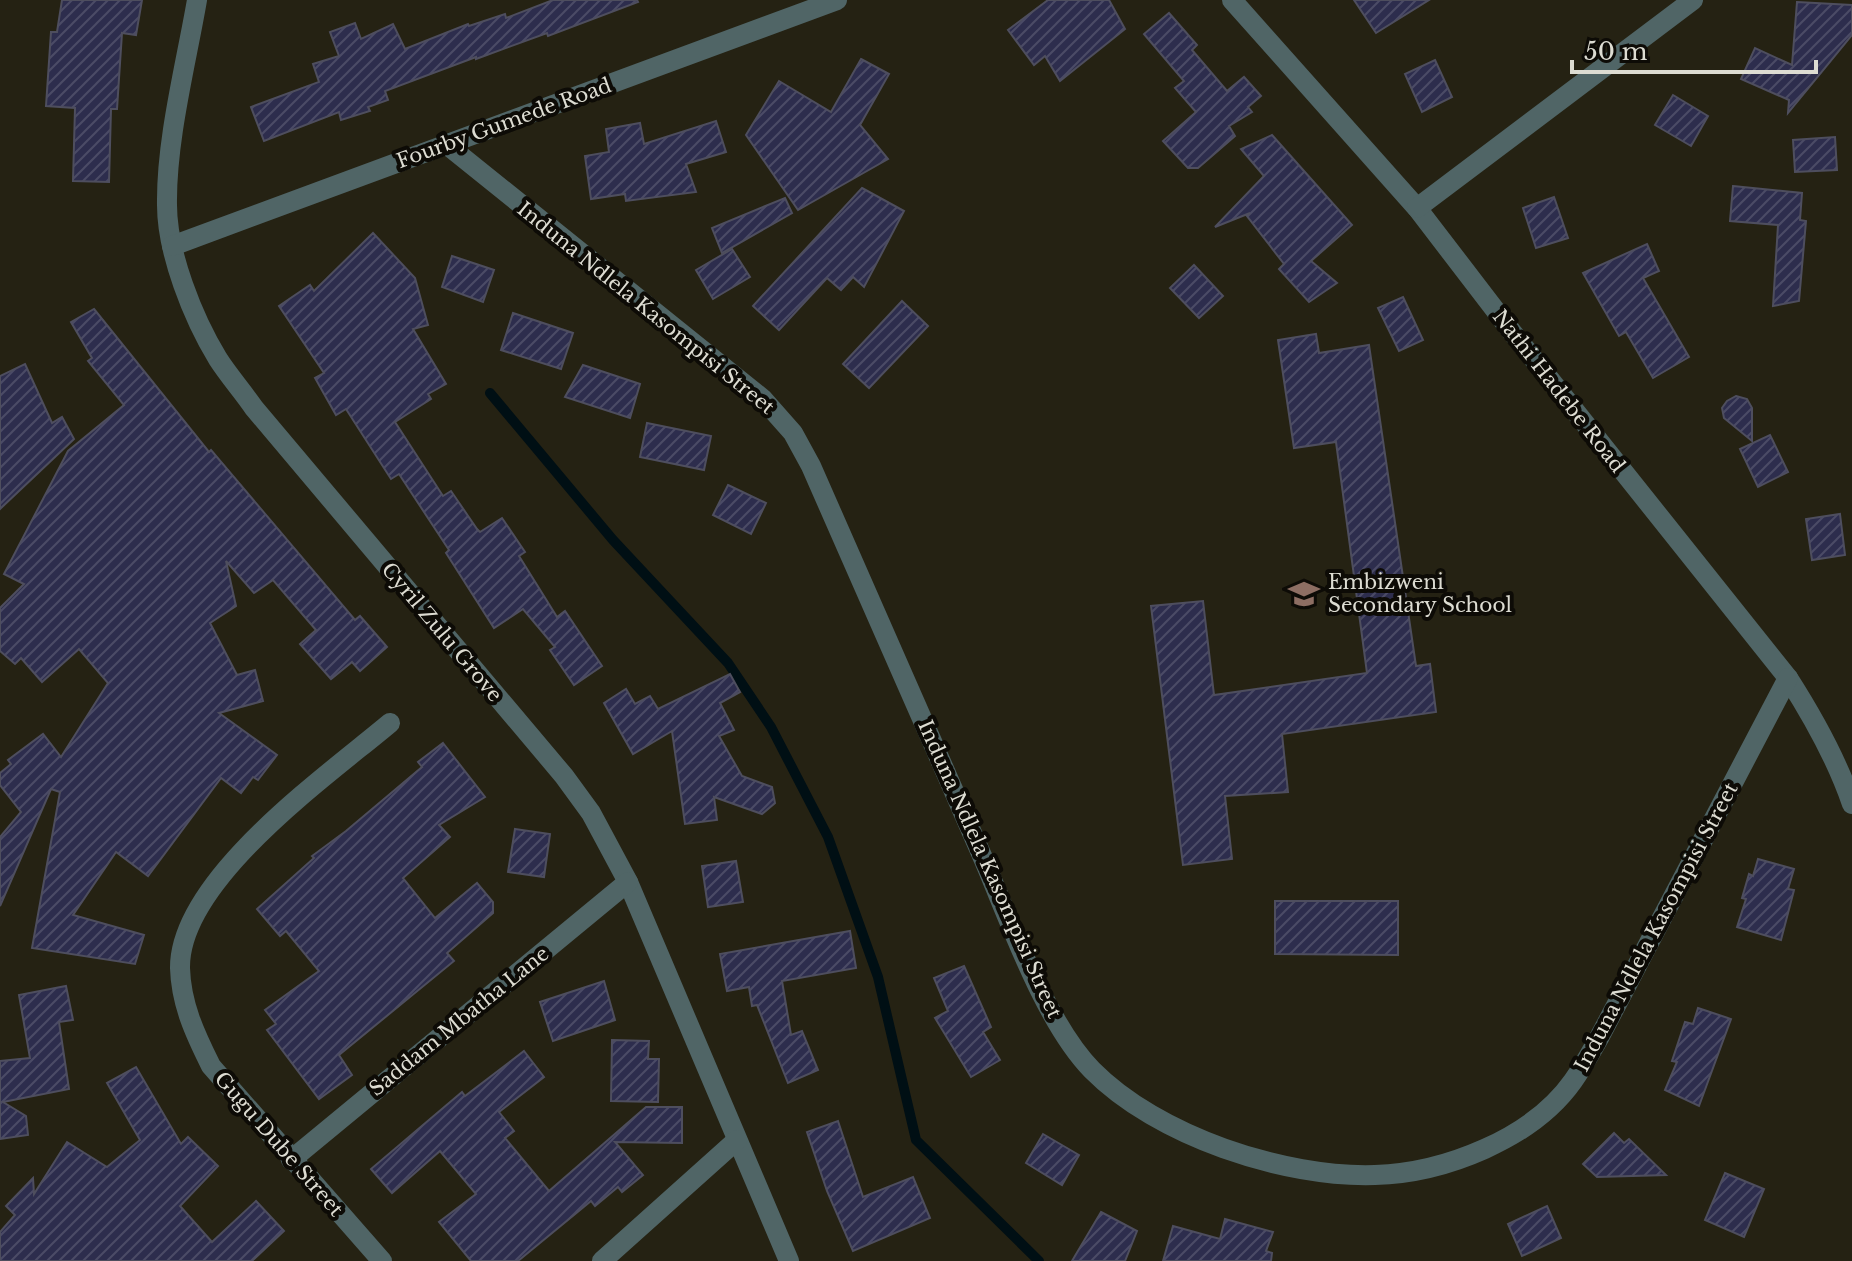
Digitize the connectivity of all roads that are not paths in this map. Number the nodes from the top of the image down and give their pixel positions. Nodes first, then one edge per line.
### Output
1 (197, 0) edge
2 (837, 0) edge
3 (1232, 0) edge
4 (1693, 0) edge
5 (446, 144) junction
6 (1417, 208) junction
7 (172, 246) junction
8 (1788, 678) junction
9 (390, 723) dead end
10 (1850, 790) edge
11 (628, 882) junction
12 (737, 1140) junction
13 (291, 1160) junction
14 (382, 1261) edge
15 (602, 1261) edge
16 (789, 1261) edge

1 - 7 street, Cyril Zulu Grove
2 - 5 street, Fourby Gumede Road
3 - 6 street, Nathi Hadebe Road
4 - 6 street
5 - 7 street, Fourby Gumede Road
5 - 8 street, Induna Ndlela Kasompisi Street
6 - 8 street, Nathi Hadebe Road
7 - 11 street, Cyril Zulu Grove
8 - 10 street, Nathi Hadebe Road
9 - 13 street, Gugu Dube Street
11 - 12 street, Cyril Zulu Grove
11 - 13 street, Saddam Mbatha Lane
12 - 15 street
12 - 16 street, Cyril Zulu Grove
13 - 14 street, Gugu Dube Street

